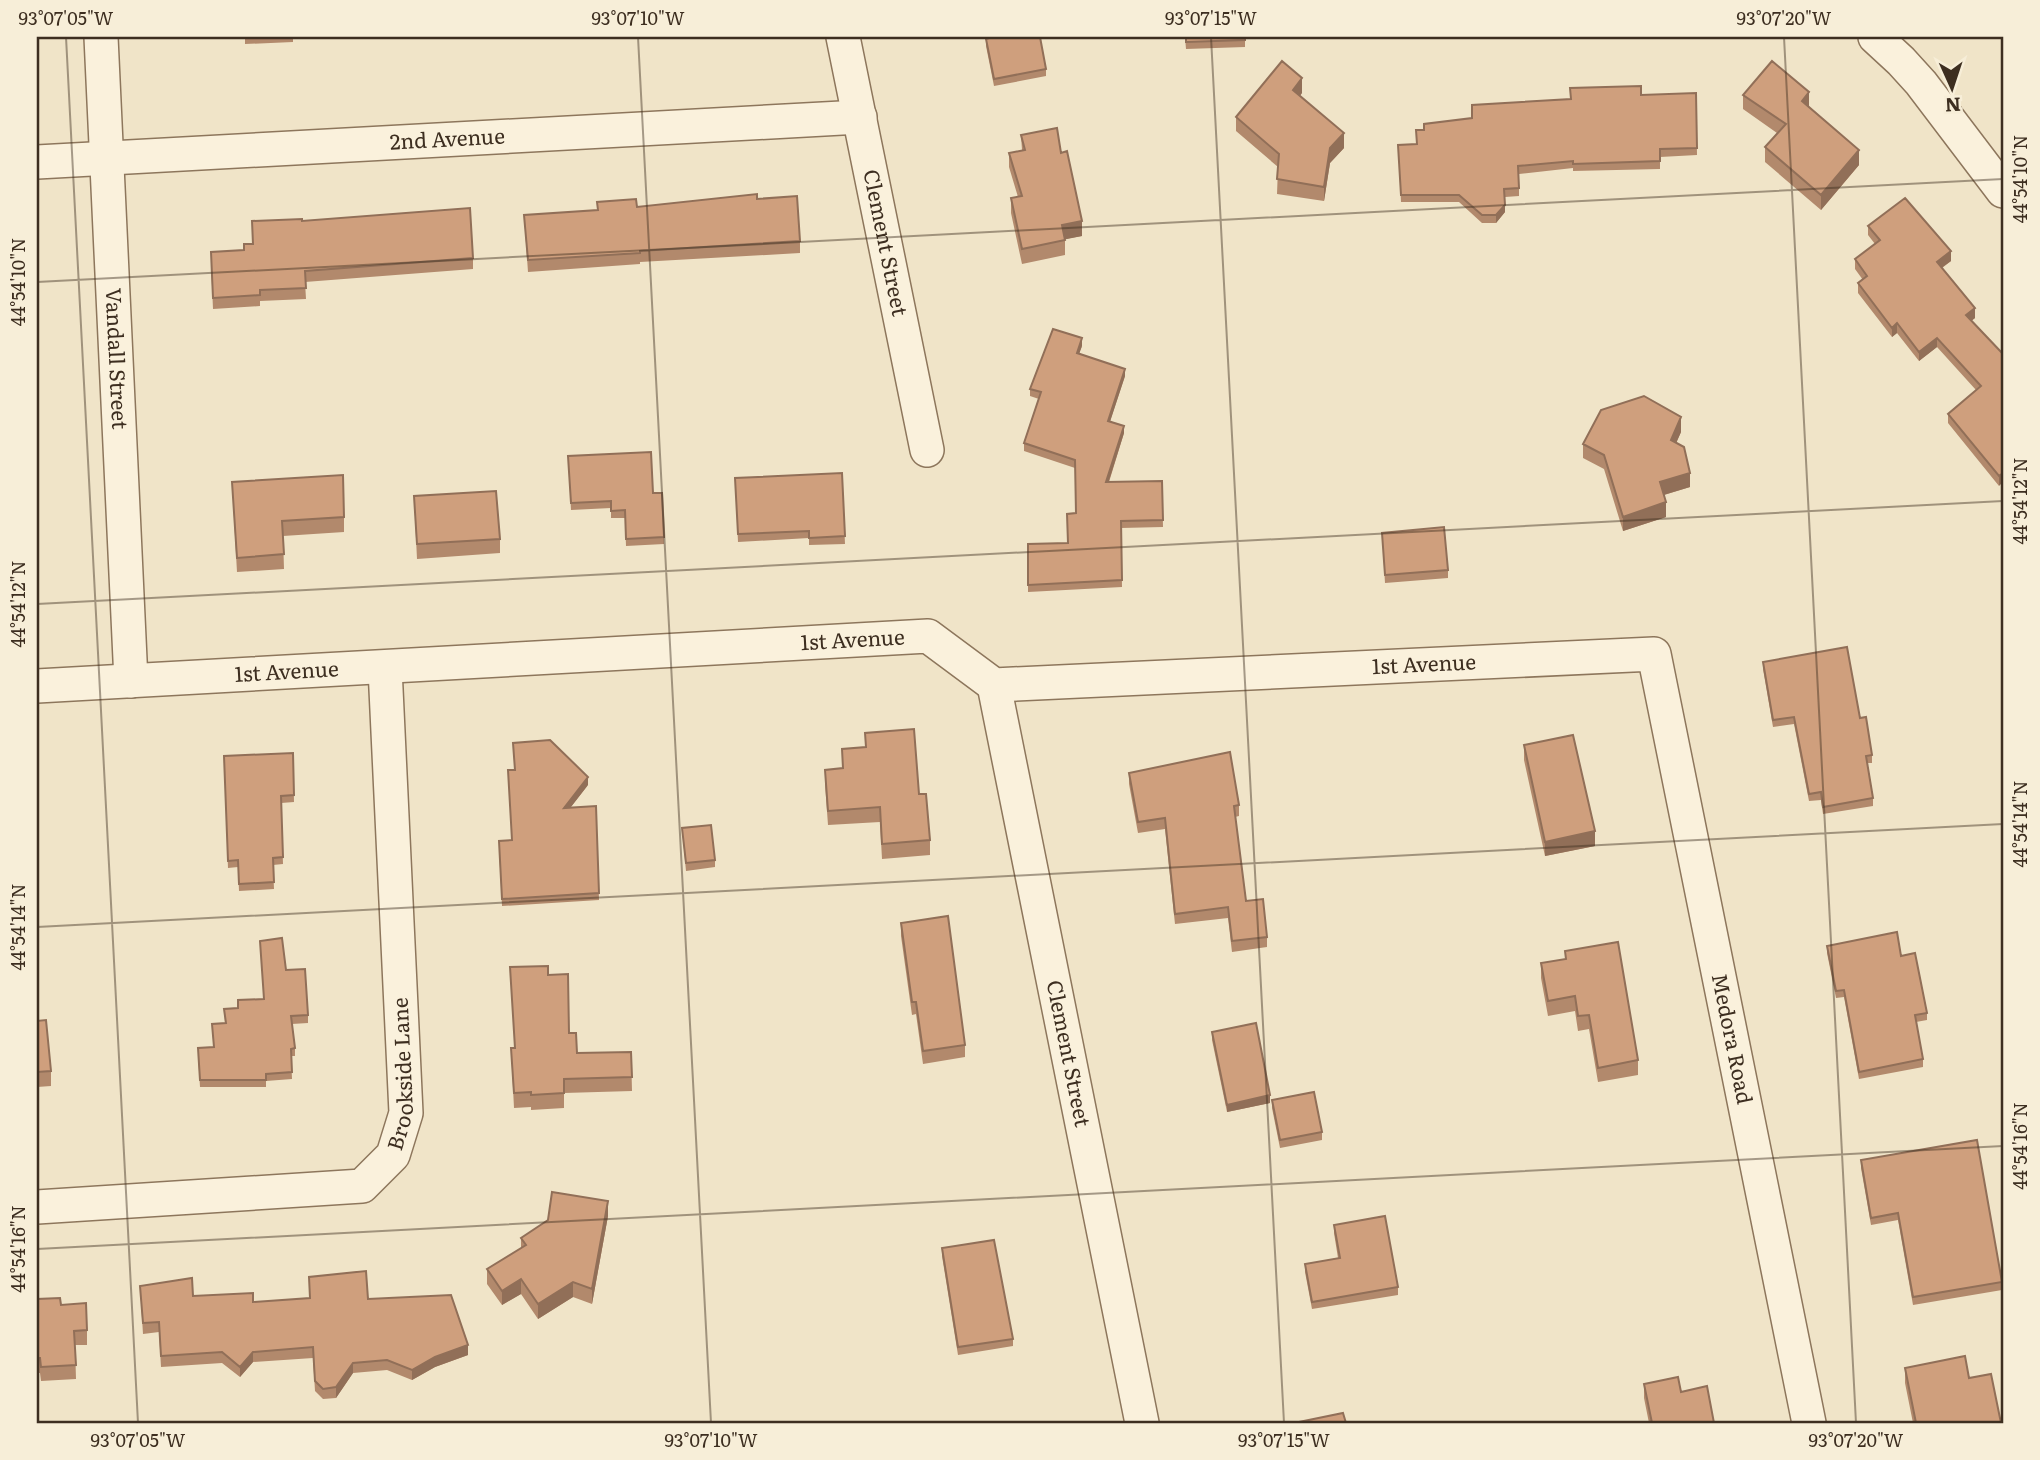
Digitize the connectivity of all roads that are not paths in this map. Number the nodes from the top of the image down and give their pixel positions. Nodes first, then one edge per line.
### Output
1 (102, 37) edge
2 (844, 37) edge
3 (1875, 37) edge
4 (860, 117) junction
5 (107, 158) junction
6 (37, 162) edge
7 (2003, 191) edge
8 (927, 450) dead end
9 (1654, 654) joint
10 (385, 668) junction
11 (131, 681) junction
12 (994, 685) junction
13 (37, 686) edge
14 (37, 1207) edge
15 (1142, 1423) edge
16 (1809, 1423) edge

1 - 5 street, Vandall Street
2 - 4 street, Clement Street
3 - 7 street
4 - 5 street, 2nd Avenue
4 - 8 street, Clement Street
5 - 6 street, 2nd Avenue
5 - 11 street, Vandall Street
9 - 12 street, 1st Avenue
9 - 16 street, Medora Road
10 - 11 street, 1st Avenue
10 - 12 street, 1st Avenue
10 - 14 street, Brookside Lane
11 - 13 street, 1st Avenue
12 - 15 street, Clement Street

